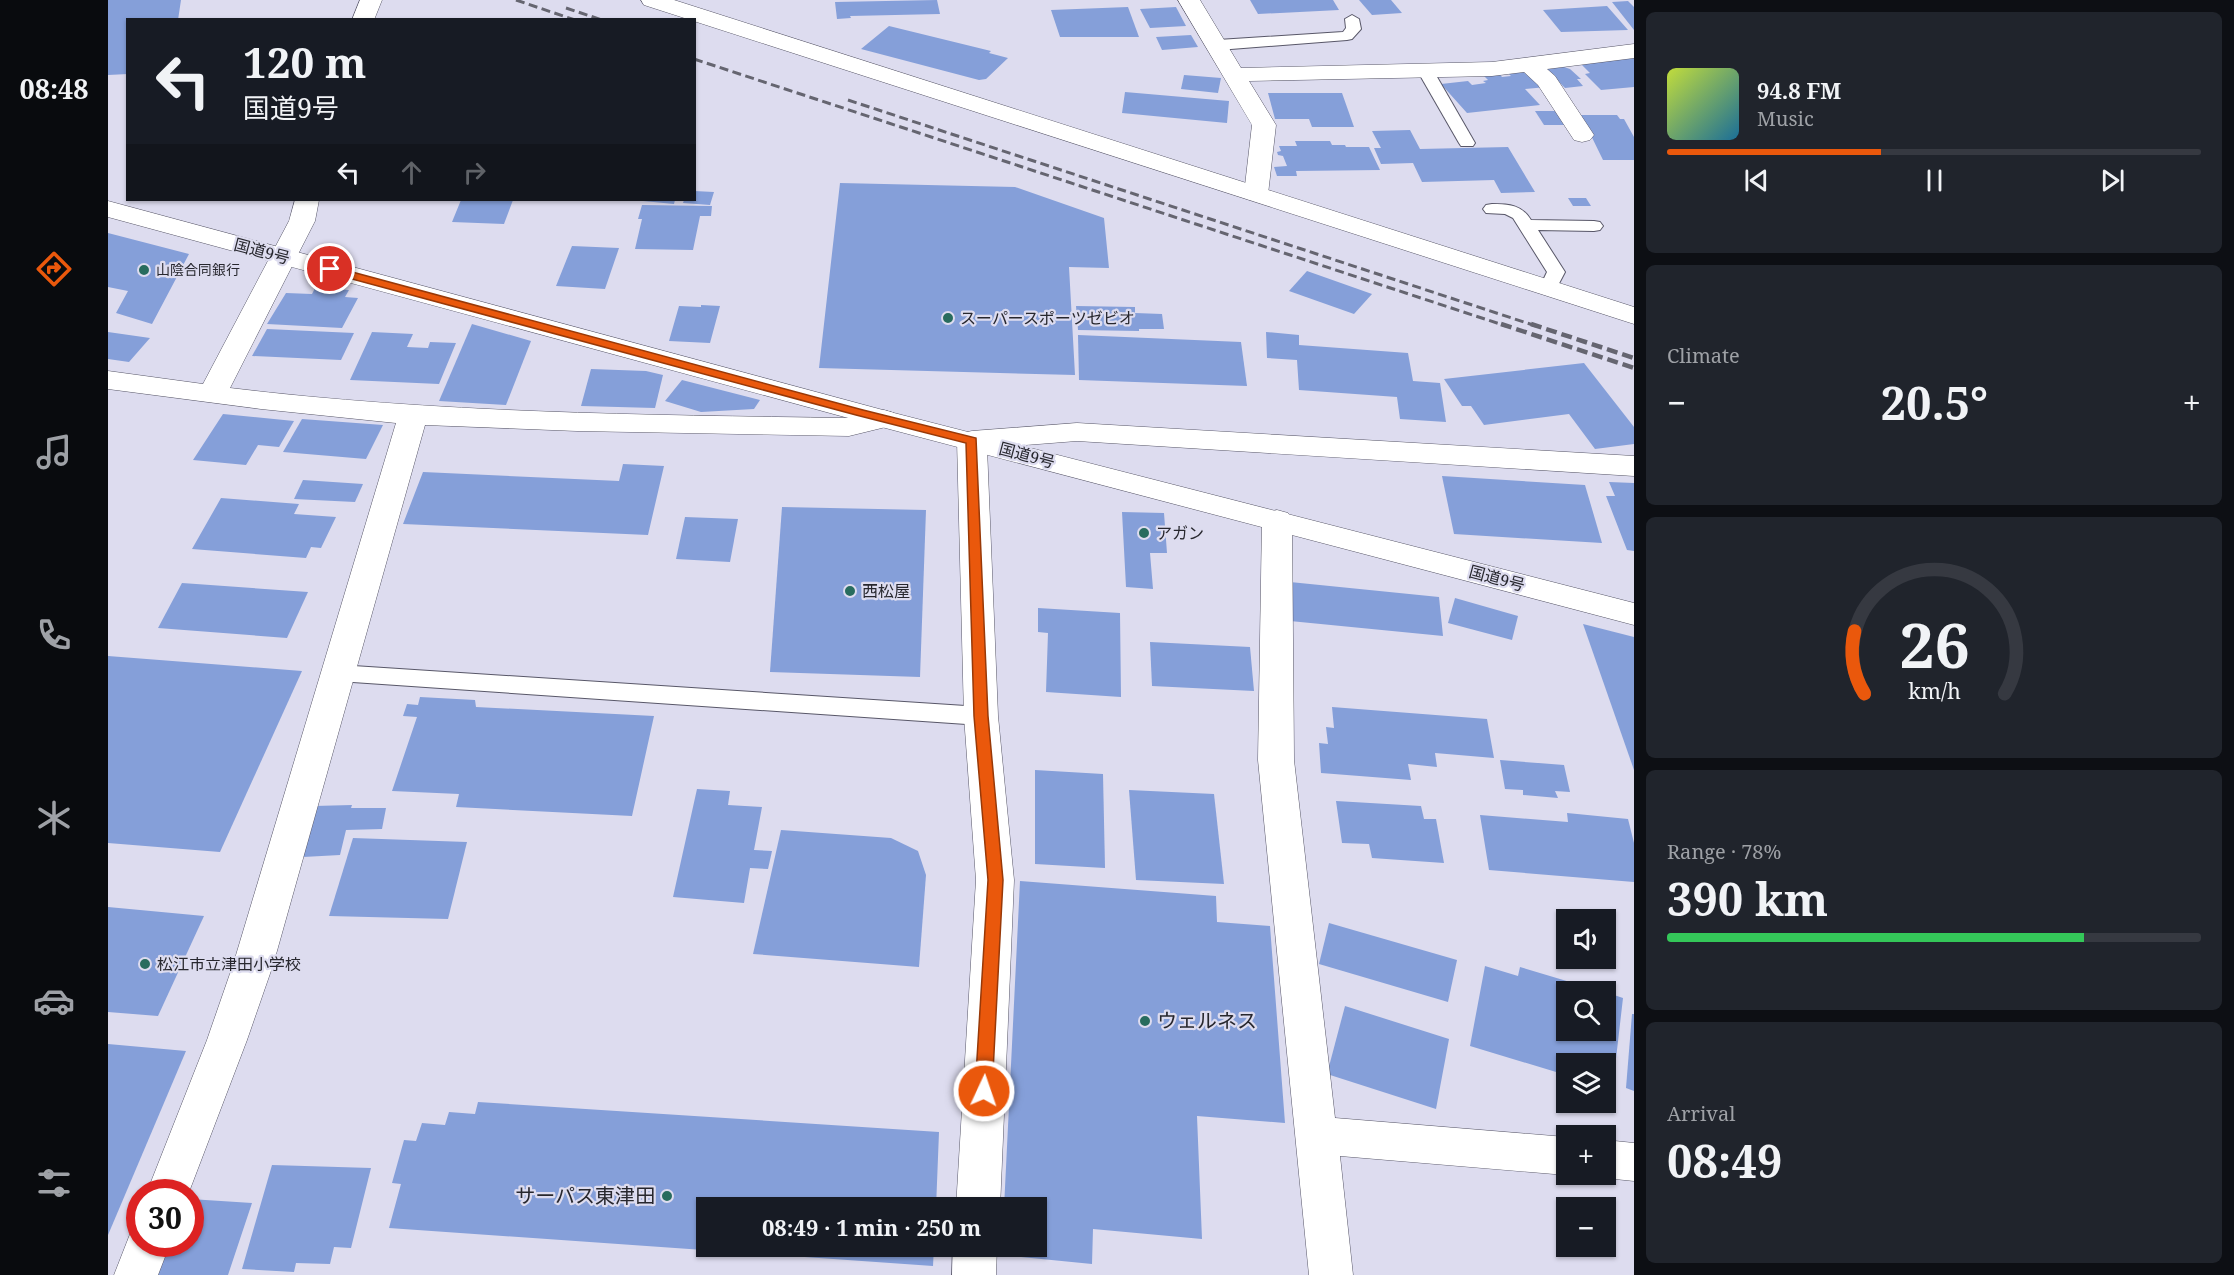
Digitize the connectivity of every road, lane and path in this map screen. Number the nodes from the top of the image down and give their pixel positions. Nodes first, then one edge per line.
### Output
1 (371, 0) edge
2 (652, 0) edge
3 (1189, 0) edge
4 (364, 18) edge
5 (1352, 19) dead end
6 (1218, 45) junction
7 (1634, 51) edge
8 (1529, 64) junction
9 (1425, 70) junction
10 (1235, 75) junction
11 (1582, 135) dead end
12 (1467, 143) dead end
13 (1256, 194) junction
14 (307, 201) edge
15 (108, 209) edge
16 (1492, 209) dead end
17 (1525, 225) junction
18 (1594, 226) dead end
19 (284, 257) junction
20 (1548, 289) junction
21 (1634, 316) edge
22 (108, 380) edge
23 (212, 394) junction
24 (413, 415) junction
25 (884, 419) junction
26 (972, 440) junction
27 (1634, 466) edge
28 (1277, 520) junction
29 (1634, 614) edge
30 (338, 673) junction
31 (981, 716) junction
32 (1316, 1135) junction
33 (1556, 1155) edge
34 (1616, 1160) edge
35 (1634, 1162) edge
36 (173, 1179) edge
37 (979, 1197) edge
38 (143, 1257) edge
39 (975, 1257) edge
40 (136, 1275) edge
41 (974, 1275) edge
42 (1331, 1275) edge

1 - 4 main road
2 - 13 main road
3 - 6 main road
5 - 6 lane
6 - 10 main road
7 - 8 main road
8 - 9 main road
8 - 11 main road
9 - 10 main road
9 - 12 lane
10 - 13 main road
13 - 20 main road
14 - 19 main road
15 - 19 main road, 国道9号
16 - 17 lane
17 - 18 lane
17 - 20 lane
19 - 23 main road
19 - 25 main road, 国道9号
20 - 21 main road
22 - 23 main road
23 - 24 main road
24 - 25 main road
24 - 30 main road
25 - 26 main road, 国道9号
26 - 27 main road
26 - 28 main road, 国道9号
26 - 31 main road
28 - 29 main road, 国道9号
28 - 32 main road
30 - 31 lane
30 - 36 main road
31 - 37 main road
32 - 33 main road
32 - 42 main road
34 - 35 main road
38 - 40 main road
39 - 41 main road

